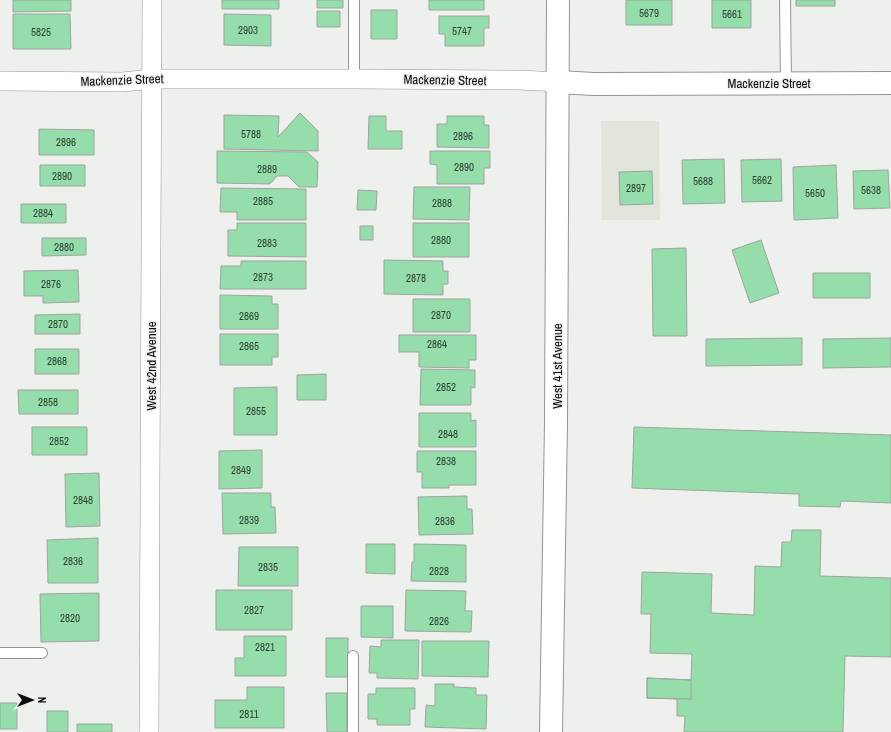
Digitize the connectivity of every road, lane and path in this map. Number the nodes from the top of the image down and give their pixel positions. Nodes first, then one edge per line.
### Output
1 (152, 0) edge
2 (354, 0) edge
3 (558, 0) edge
4 (785, 0) edge
5 (152, 79) junction
6 (354, 79) junction
7 (0, 81) edge
8 (559, 82) junction
9 (786, 83) junction
10 (891, 83) edge
11 (0, 653) edge
12 (42, 653) dead end
13 (353, 656) dead end
14 (149, 732) edge
15 (353, 732) edge
16 (551, 732) edge

1 - 5 street, West 42nd Avenue
2 - 6 lane
3 - 8 main road, West 41st Avenue
4 - 9 lane
5 - 6 street, Mackenzie Street
5 - 7 street, Mackenzie Street
5 - 14 street, West 42nd Avenue
6 - 8 street, Mackenzie Street
8 - 9 main road, Mackenzie Street
8 - 16 main road, West 41st Avenue
9 - 10 main road, Mackenzie Street
11 - 12 lane
13 - 15 lane

